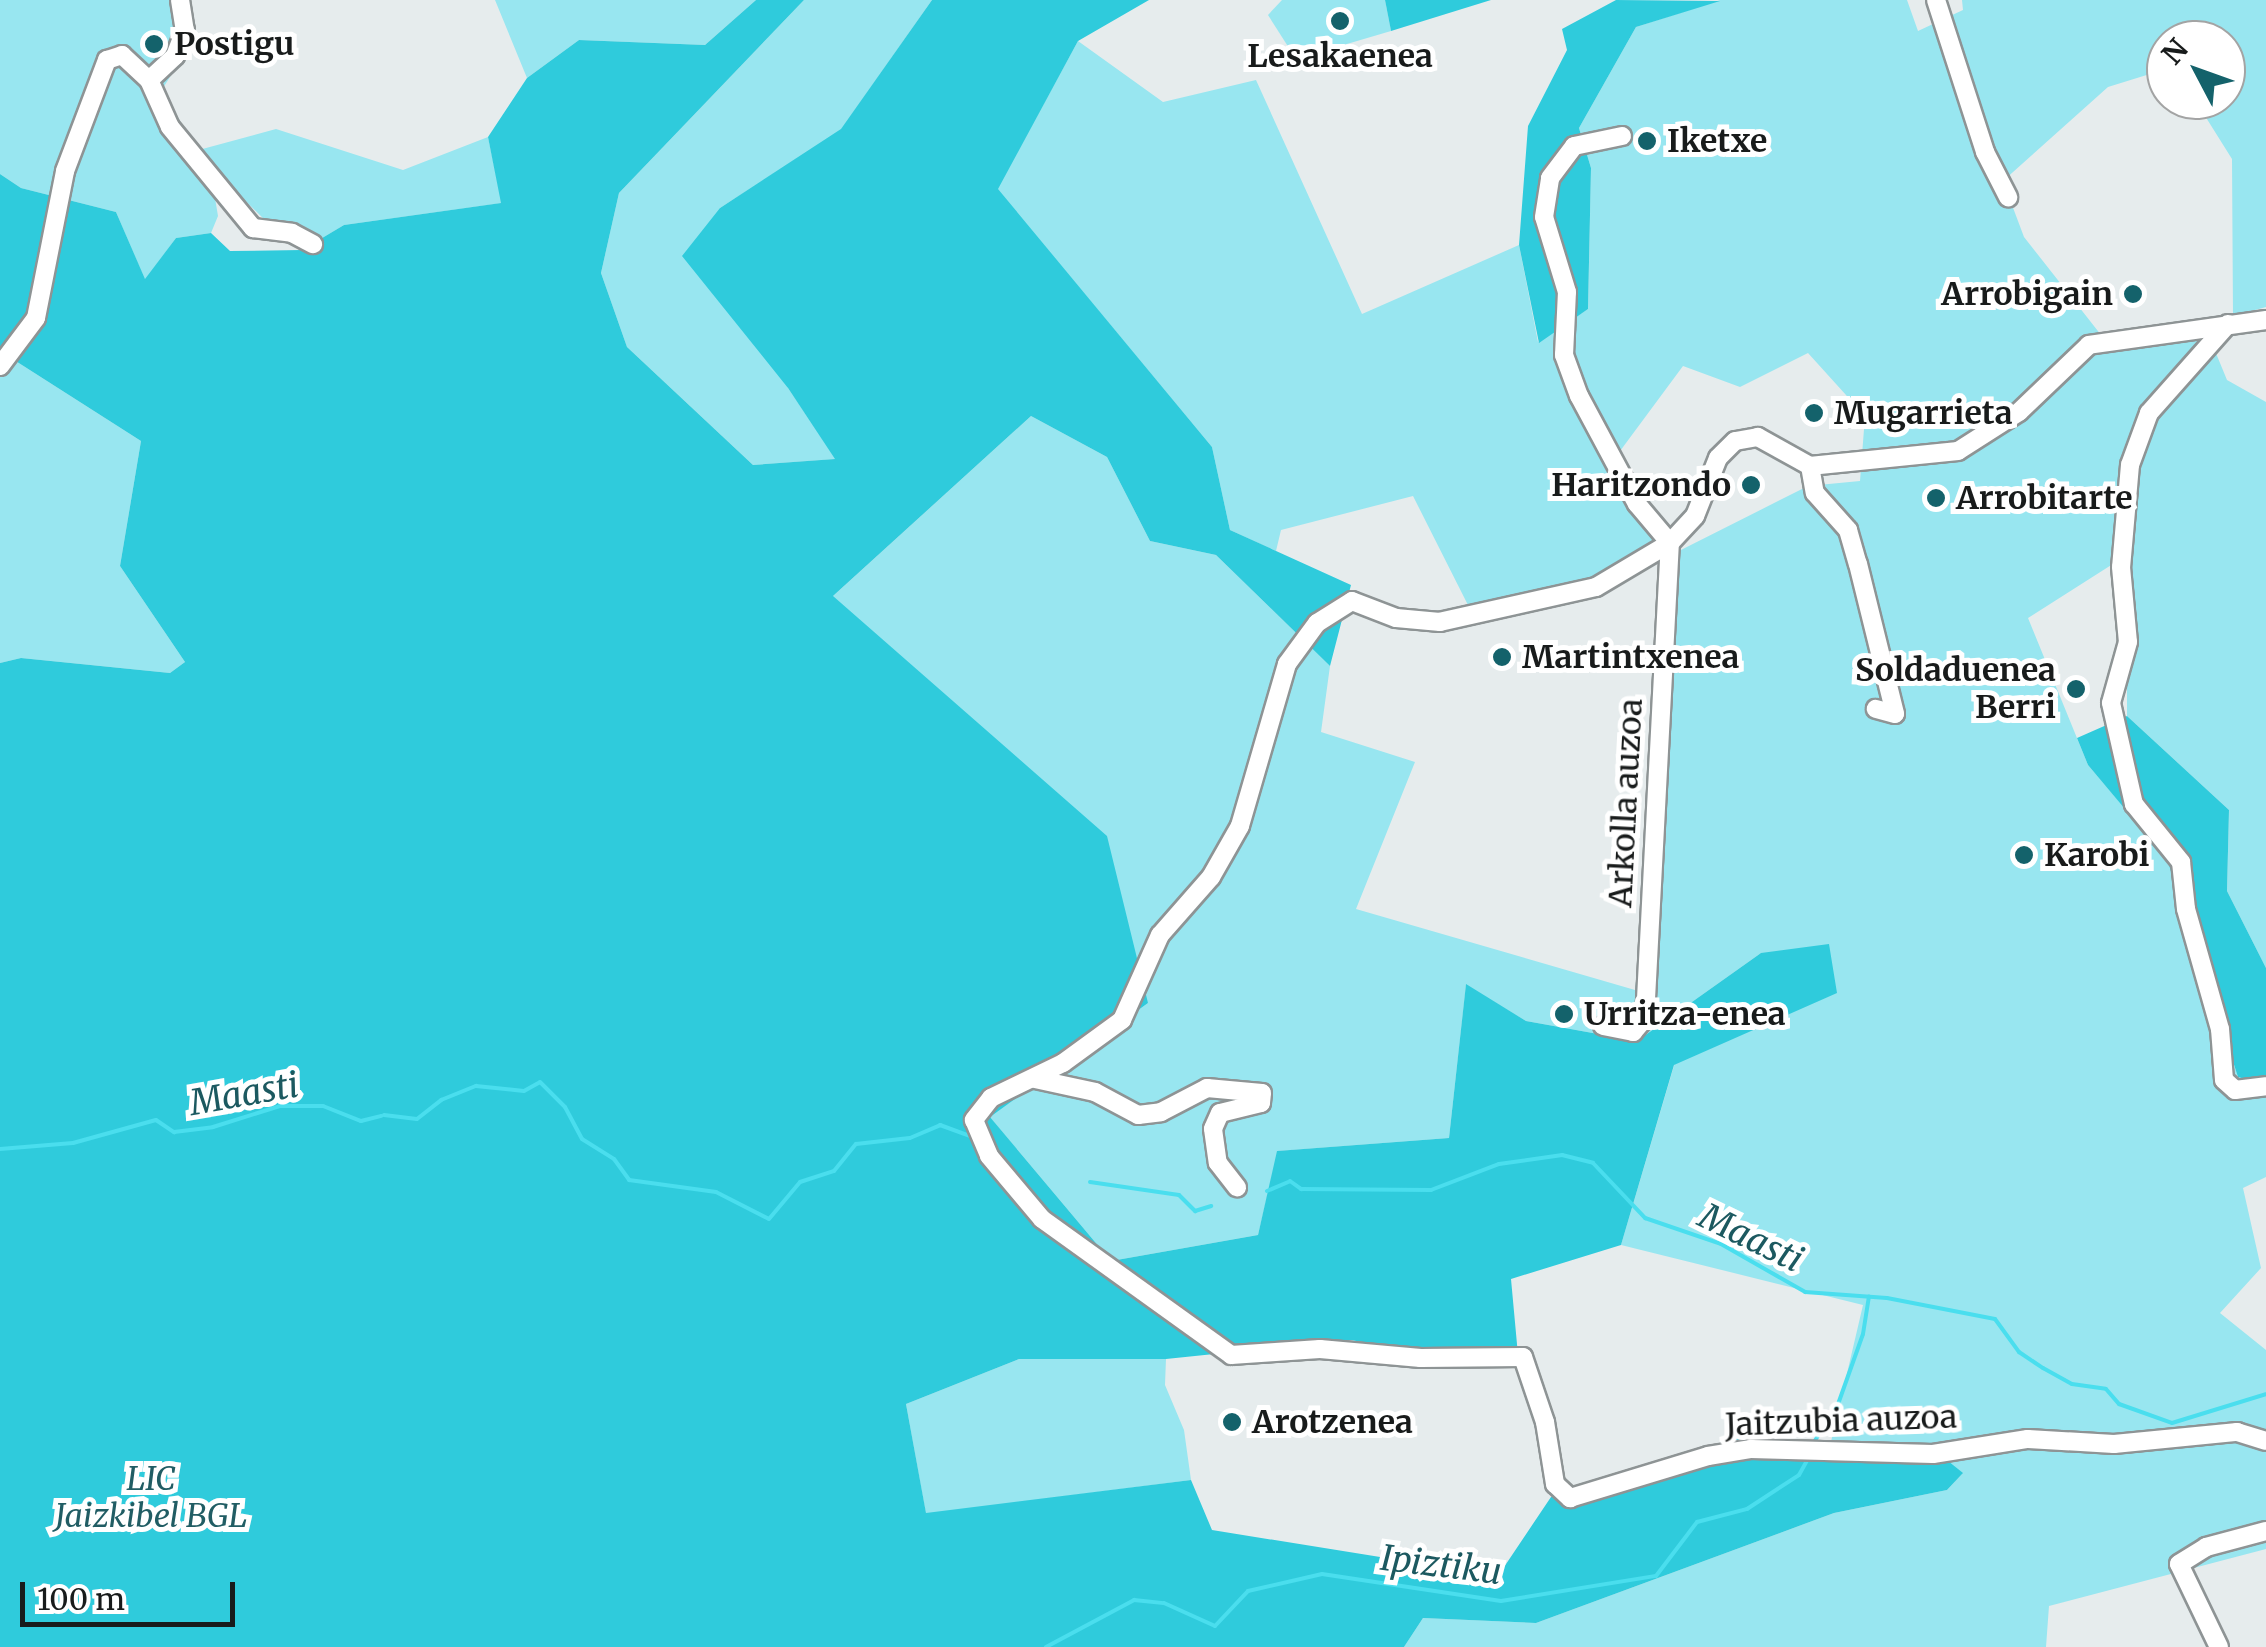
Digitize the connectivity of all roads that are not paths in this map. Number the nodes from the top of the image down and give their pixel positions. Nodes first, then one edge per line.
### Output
1 (180, 0) edge
2 (1936, 0) edge
3 (148, 80) junction
4 (1622, 136) dead end
5 (2008, 197) dead end
6 (313, 244) dead end
7 (2266, 320) edge
8 (2228, 324) junction
9 (0, 366) edge
10 (1810, 466) junction
11 (1670, 543) junction
12 (1876, 709) dead end
13 (1603, 1026) dead end
14 (1035, 1079) junction
15 (2266, 1086) edge
16 (1237, 1188) dead end
17 (2266, 1441) edge
18 (2266, 1530) edge
19 (2219, 1647) edge

1 - 3 street
2 - 5 street
3 - 6 street
3 - 9 street
4 - 11 street
7 - 8 street
8 - 10 street
8 - 15 street
10 - 11 street
10 - 12 street
11 - 13 street, Arkolla auzoa
11 - 14 street
14 - 16 street
14 - 17 street, Jaitzubia auzoa
18 - 19 street

